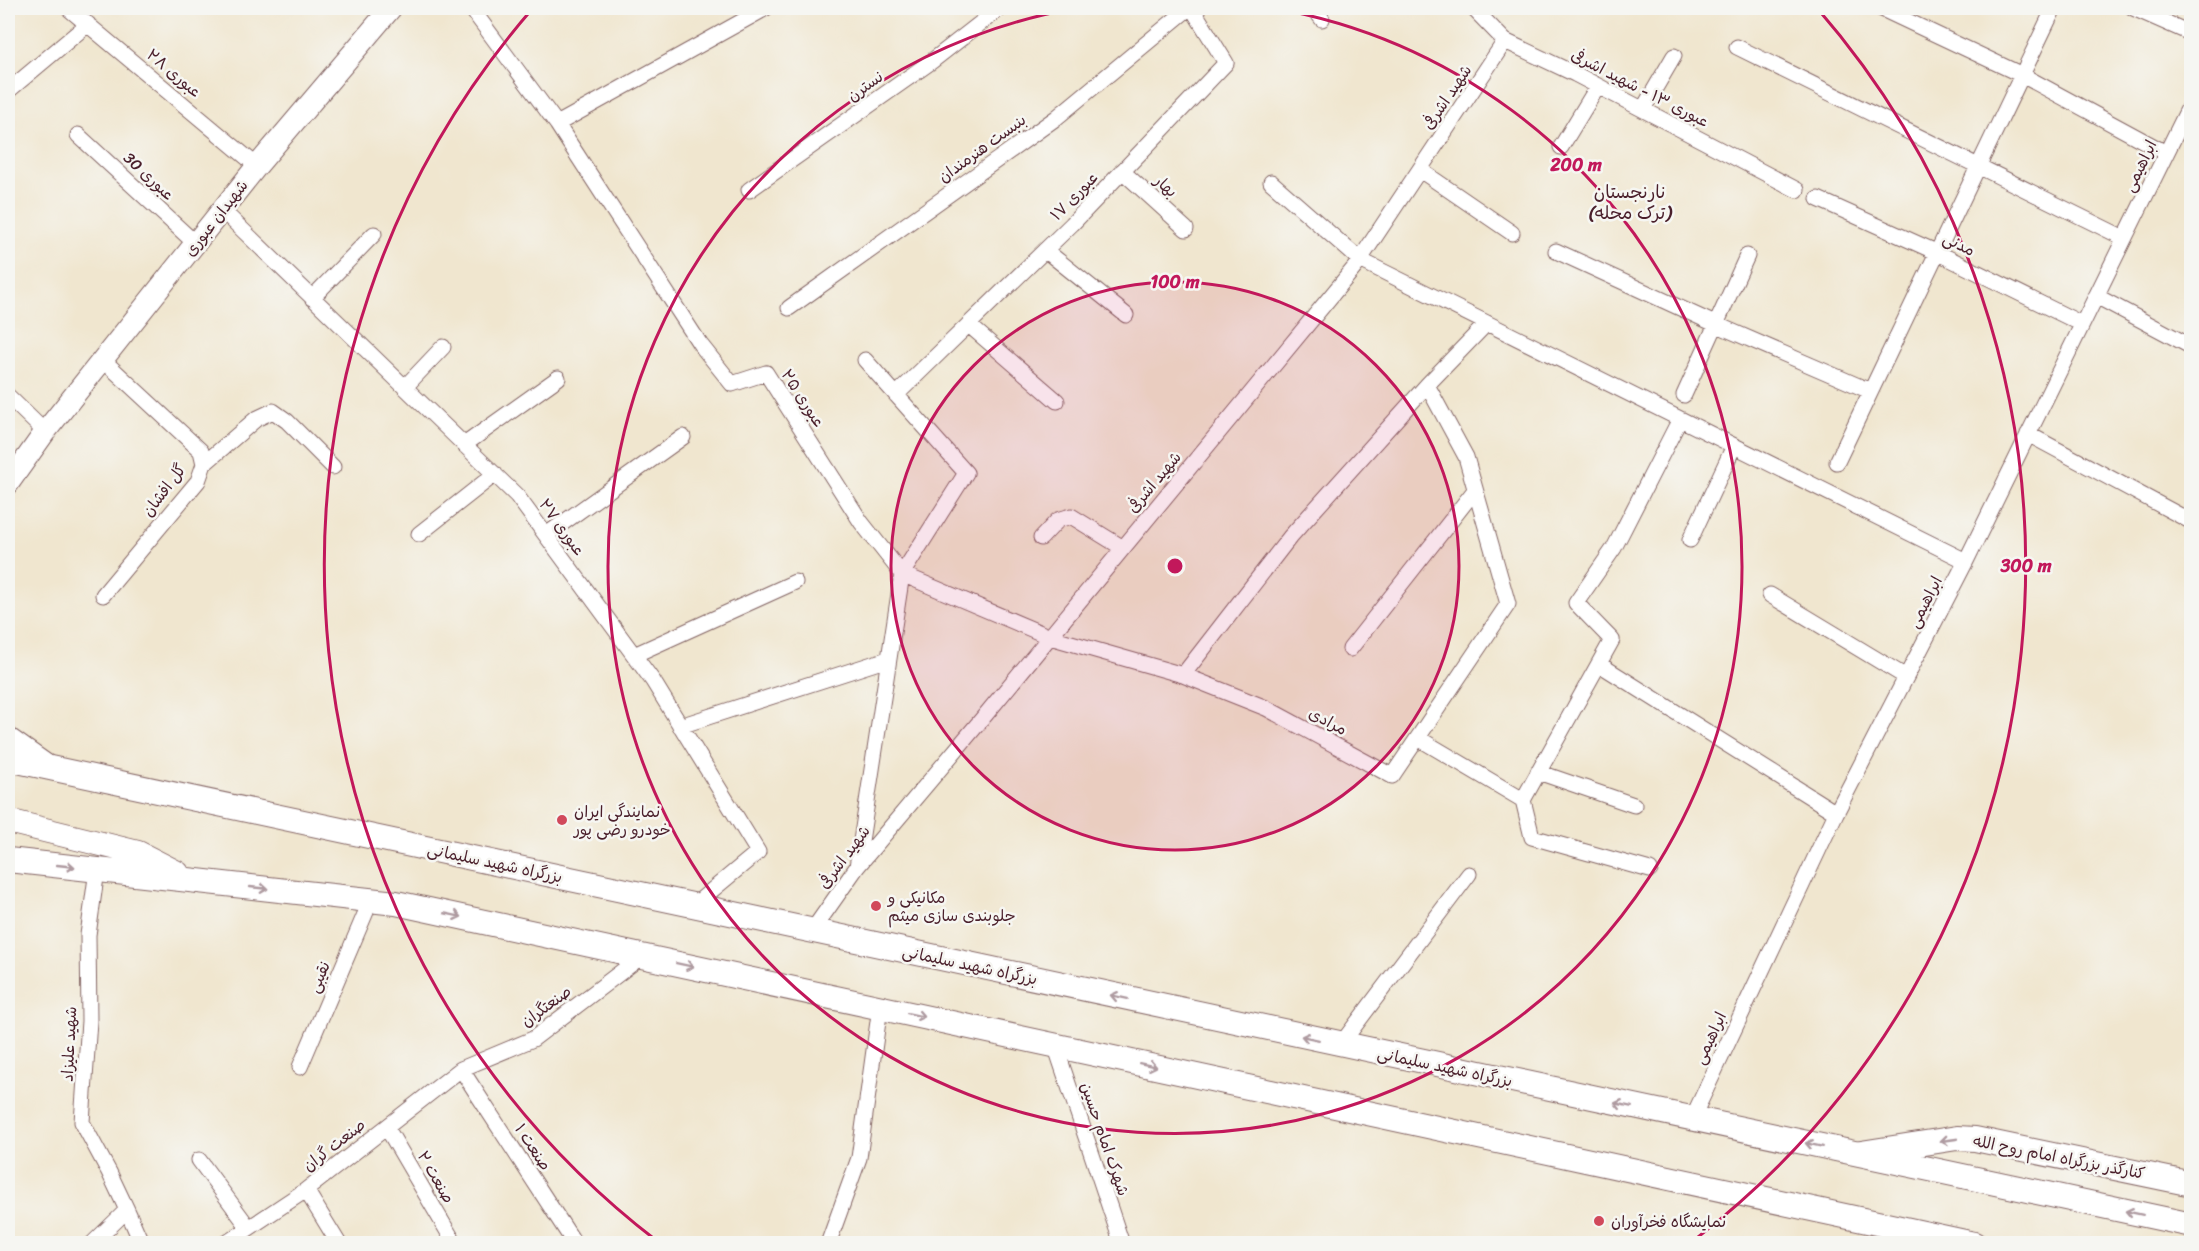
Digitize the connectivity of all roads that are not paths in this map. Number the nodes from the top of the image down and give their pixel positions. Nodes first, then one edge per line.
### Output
1 (68, 8) edge
2 (471, 8) edge
3 (766, 8) edge
4 (1000, 8) edge
5 (1190, 8) edge
6 (1473, 8) edge
7 (1880, 8) edge
8 (2054, 8) edge
9 (2133, 8) edge
10 (382, 11) edge
11 (88, 24) junction
12 (2192, 34) edge
13 (1505, 41) junction
14 (1737, 47) dead end
15 (1674, 56) dead end
16 (2022, 75) junction
17 (1598, 86) junction
18 (8, 90) edge
19 (2190, 107) edge
20 (1643, 110) junction
21 (557, 124) junction
22 (78, 135) dead end
23 (1561, 147) dead end
24 (2166, 153) junction
25 (257, 166) junction
26 (1977, 167) junction
27 (1420, 170) junction
28 (1122, 171) junction
29 (1271, 182) dead end
30 (749, 190) dead end
31 (1797, 190) dead end
32 (1818, 199) dead end
33 (222, 210) junction
34 (1186, 229) dead end
35 (1512, 233) dead end
36 (374, 234) dead end
37 (2124, 238) junction
38 (196, 244) junction
39 (1045, 250) junction
40 (1556, 251) dead end
41 (1936, 252) junction
42 (1747, 256) dead end
43 (1360, 260) junction
44 (2096, 296) junction
45 (312, 298) junction
46 (789, 308) dead end
47 (1126, 315) dead end
48 (1487, 324) junction
49 (1715, 324) junction
50 (2082, 324) junction
51 (969, 325) junction
52 (443, 347) dead end
53 (2192, 347) edge
54 (103, 360) junction
55 (865, 360) dead end
56 (558, 378) dead end
57 (1427, 386) junction
58 (405, 387) junction
59 (1870, 391) junction
60 (896, 395) junction
61 (1684, 395) dead end
62 (8, 396) edge
63 (1057, 401) dead end
64 (1680, 419) junction
65 (45, 432) junction
66 (2028, 434) junction
67 (683, 437) dead end
68 (464, 445) junction
69 (1734, 446) junction
70 (1837, 462) dead end
71 (8, 463) edge
72 (204, 464) junction
73 (333, 467) dead end
74 (495, 474) junction
75 (8, 484) edge
76 (1475, 490) junction
77 (2192, 522) edge
78 (419, 534) dead end
79 (546, 535) junction
80 (1041, 538) dead end
81 (1690, 540) dead end
82 (1123, 548) junction
83 (1966, 561) junction
84 (902, 574) junction
85 (795, 582) dead end
86 (103, 594) dead end
87 (1770, 595) dead end
88 (1050, 637) junction
89 (1350, 648) dead end
90 (634, 655) junction
91 (888, 659) junction
92 (1599, 664) junction
93 (1183, 675) junction
94 (1906, 677) junction
95 (680, 726) junction
96 (8, 738) edge
97 (1418, 738) junction
98 (8, 759) edge
99 (8, 764) edge
100 (42, 766) junction
101 (1538, 772) junction
102 (1523, 800) junction
103 (1634, 805) dead end
104 (1836, 813) junction
105 (8, 821) edge
106 (8, 860) edge
107 (857, 867) junction
108 (98, 870) junction
109 (1650, 870) dead end
110 (1469, 874) dead end
111 (196, 881) junction
112 (371, 900) junction
113 (693, 906) junction
114 (812, 931) junction
115 (642, 956) junction
116 (880, 1007) junction
117 (1341, 1044) junction
118 (1055, 1045) junction
119 (300, 1067) dead end
120 (461, 1069) junction
121 (1692, 1119) junction
122 (387, 1128) junction
123 (1855, 1154) junction
124 (199, 1160) dead end
125 (2192, 1184) edge
126 (306, 1190) junction
127 (127, 1210) junction
128 (2192, 1225) edge
129 (249, 1228) junction
130 (92, 1244) edge
131 (142, 1244) edge
132 (225, 1244) edge
133 (339, 1244) edge
134 (455, 1244) edge
135 (574, 1244) edge
136 (828, 1244) edge
137 (1122, 1244) edge
138 (1974, 1244) edge

1 - 11 street, عبوری ۲۸
2 - 21 street, عبوری ۲۵
3 - 21 street
4 - 30 street, نسترن
5 - 28 street, عبوری ۱۷
5 - 46 street, بنبست هنرمندان
6 - 13 street, عبوری ۱۳ - شهید اشرفی
7 - 16 street
8 - 16 street
9 - 12 street
10 - 25 main road, شهیدان عبوری
11 - 18 street
11 - 25 street, عبوری ۲۸
13 - 17 street, عبوری ۱۳ - شهید اشرفی
13 - 27 street, شهید اشرفی
14 - 26 street
15 - 20 street
16 - 24 street
16 - 26 street
17 - 20 street, عبوری ۱۳ - شهید اشرفی
17 - 23 street
19 - 24 street, ابراهیمی
20 - 31 street, عبوری ۱۳ - شهید اشرفی
21 - 84 street, عبوری ۲۵
22 - 38 street, عبوری 30
24 - 37 street, ابراهیمی
25 - 33 main road, شهیدان عبوری
26 - 37 street
26 - 41 street
27 - 35 street
27 - 43 street, شهید اشرفی
28 - 34 street, بهار
28 - 39 street, عبوری ۱۷
29 - 43 street
32 - 41 street, مدنی
33 - 38 main road, شهیدان عبوری
33 - 45 street, عبوری ۲۷
36 - 45 street
37 - 44 street, ابراهیمی
38 - 54 main road, شهیدان عبوری
39 - 47 street
39 - 51 street, عبوری ۱۷
40 - 49 street
41 - 50 street, مدنی
41 - 59 street
42 - 49 street
43 - 48 street
43 - 82 street, شهید اشرفی
44 - 50 street, ابراهیمی
44 - 53 street
45 - 58 street, عبوری ۲۷
48 - 57 street
48 - 64 street
49 - 59 street
49 - 61 street
50 - 66 street, ابراهیمی
51 - 60 street, عبوری ۱۷
51 - 63 street
52 - 58 street
54 - 65 main road, شهیدان عبوری
54 - 72 street, گل افشان
55 - 60 street
56 - 68 street
57 - 76 street
57 - 93 street
58 - 68 street, عبوری ۲۷
59 - 70 street
60 - 84 street
62 - 65 street
64 - 69 street
64 - 92 street
65 - 71 main road, شهیدان عبوری
65 - 75 main road, شهیدان عبوری
66 - 77 street
66 - 83 street, ابراهیمی
67 - 79 street
68 - 74 street, عبوری ۲۷
69 - 81 street
69 - 83 street
72 - 73 street
72 - 86 street, گل افشان
74 - 78 street
74 - 79 street, عبوری ۲۷
76 - 89 street
76 - 97 street, مرادی
79 - 90 street, عبوری ۲۷
80 - 82 street
82 - 88 street, شهید اشرفی
83 - 94 street, ابراهیمی
84 - 88 street, مرادی
84 - 91 street
85 - 90 street
87 - 94 street
88 - 93 street, مرادی
88 - 107 street, شهید اشرفی
90 - 95 street, عبوری ۲۷
91 - 95 street
91 - 107 street
92 - 101 street
92 - 104 street
93 - 97 street, مرادی
94 - 104 street, ابراهیمی
95 - 113 street, عبوری ۲۷
96 - 100 main road
97 - 102 street
98 - 100 main road, بزرگراه شهید سلیمانی
99 - 100 main road
100 - 113 main road, بزرگراه شهید سلیمانی
101 - 102 street
101 - 103 street
102 - 109 street
104 - 121 street, ابراهیمی
105 - 111 main road
106 -> 108 main road
107 - 114 street, شهید اشرفی
108 - 111 main road
108 - 127 street, شهید علیزاد
110 - 117 street
111 -> 112 main road
112 -> 115 main road
112 - 119 street, نقیبی
113 - 114 main road, بزرگراه شهید سلیمانی
117 -> 114 main road, بزرگراه شهید سلیمانی
115 -> 116 main road
115 - 120 street, صنعتگران
116 -> 118 main road
116 - 136 street
121 -> 117 main road, بزرگراه شهید سلیمانی
118 - 137 street, شهرک امام حسین
118 -> 138 main road
120 - 122 street, صنعت گران
120 - 135 street, صنعت ۱
123 -> 121 main road, بزرگراه شهید سلیمانی
122 - 126 street, صنعت گران
122 - 134 street, صنعت ۲
125 -> 123 main road, کنارگذر بزرگراه امام روح الله
128 -> 123 main road, بزرگراه شهید سلیمانی
124 - 129 street
126 - 129 street, صنعت گران
126 - 133 street
127 - 130 street
127 - 131 street, شهید علیزاد
129 - 132 street, صنعت گران

